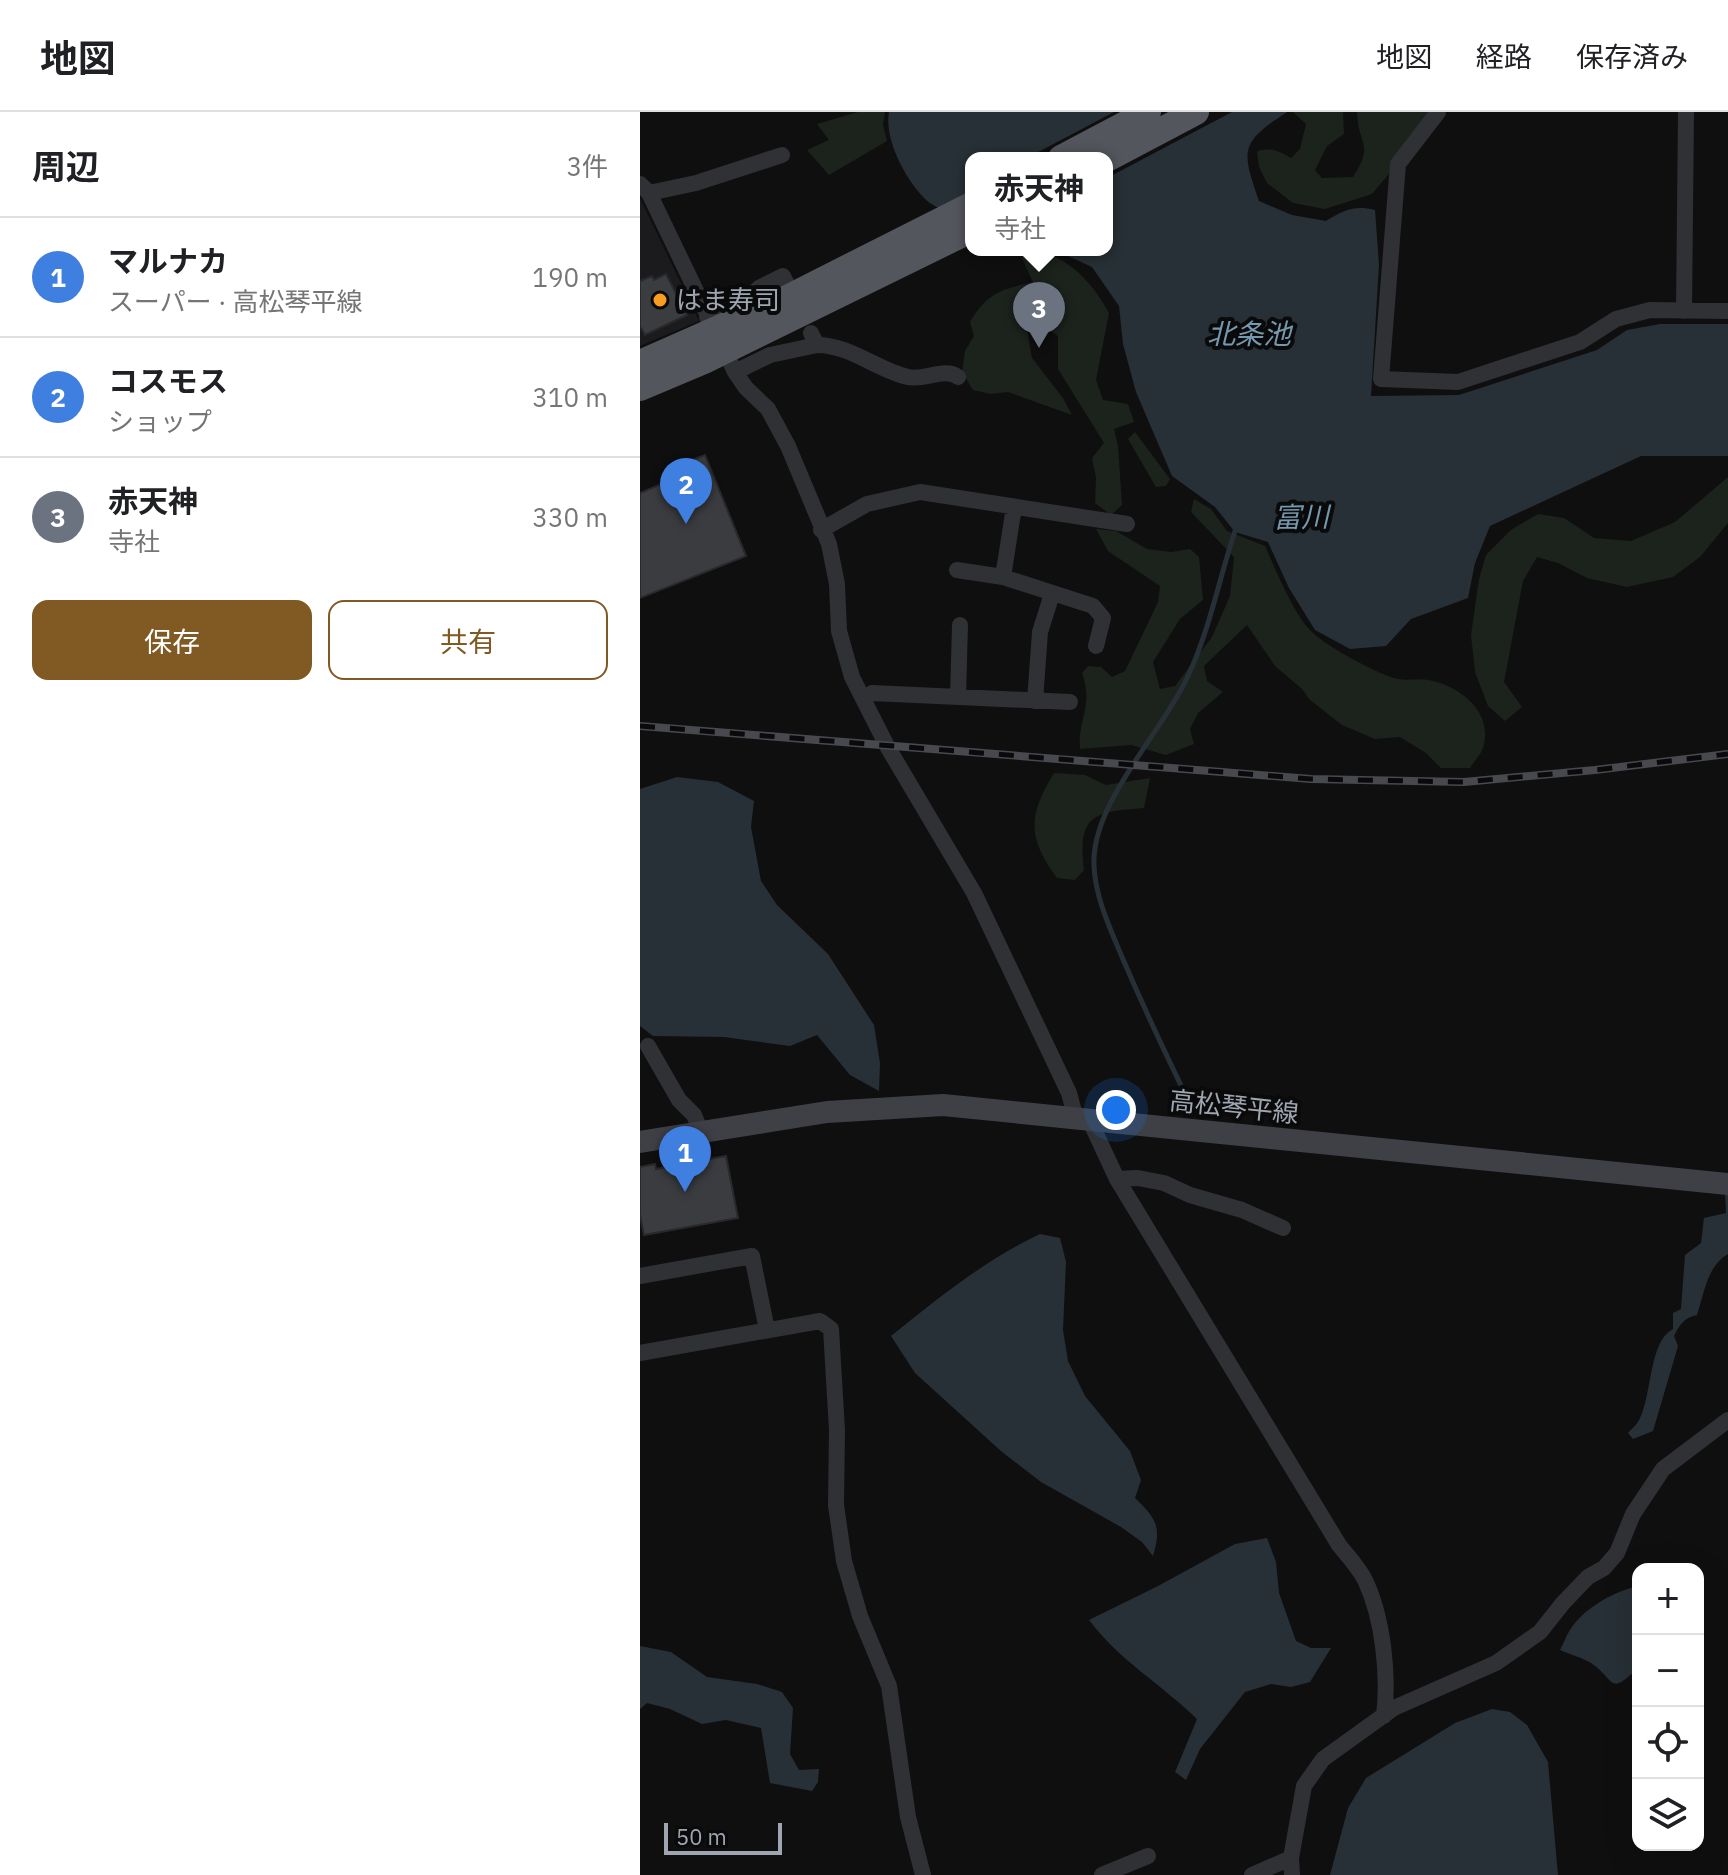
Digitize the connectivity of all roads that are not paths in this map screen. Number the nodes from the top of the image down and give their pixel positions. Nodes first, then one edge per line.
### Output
1 (1148, 112) edge
2 (1196, 112) edge
3 (1438, 112) edge
4 (1686, 112) edge
5 (1072, 152) edge
6 (782, 155) dead end
7 (1113, 156) edge
8 (644, 189) edge
9 (965, 209) edge
10 (965, 232) edge
11 (898, 256) junction
12 (786, 282) dead end
13 (1684, 311) junction
14 (1728, 311) edge
15 (720, 343) junction
16 (640, 363) edge
17 (958, 377) dead end
18 (640, 388) edge
19 (1014, 507) junction
20 (1127, 524) dead end
21 (821, 530) junction
22 (957, 570) dead end
23 (1003, 577) junction
24 (1052, 594) junction
25 (960, 625) dead end
26 (1096, 646) dead end
27 (872, 693) dead end
28 (958, 697) junction
29 (1035, 701) junction
30 (1070, 702) dead end
31 (647, 1055) edge
32 (1083, 1120) junction
33 (701, 1132) junction
34 (640, 1142) edge
35 (1117, 1179) junction
36 (1728, 1184) edge
37 (1283, 1228) dead end
38 (640, 1276) edge
39 (767, 1330) junction
40 (640, 1353) edge
41 (1728, 1420) edge
42 (1384, 1716) junction
43 (1148, 1856) dead end
44 (1292, 1867) edge
45 (923, 1875) edge
46 (1102, 1875) edge
47 (1252, 1875) edge

1 - 5 highway
2 - 7 highway
3 - 13 street
4 - 13 street
6 - 8 street
8 - 15 street
9 - 11 highway
10 - 11 highway
11 - 15 highway
12 - 15 street
13 - 14 street
15 - 16 highway
15 - 17 street
15 - 18 highway
15 - 21 street
19 - 20 street
19 - 21 street
19 - 23 street
21 - 32 street
22 - 23 street
23 - 24 street
24 - 26 street
24 - 29 street
25 - 28 street
27 - 28 street
28 - 29 street
29 - 30 street
31 - 33 street
32 - 33 main road, 高松琴平線
32 - 35 street
32 - 36 main road, 高松琴平線
33 - 34 main road, 高松琴平線
35 - 37 street
35 - 42 street
38 - 39 street
39 - 40 street
39 - 45 street
41 - 42 street
42 - 44 street
43 - 46 street
44 - 47 street

